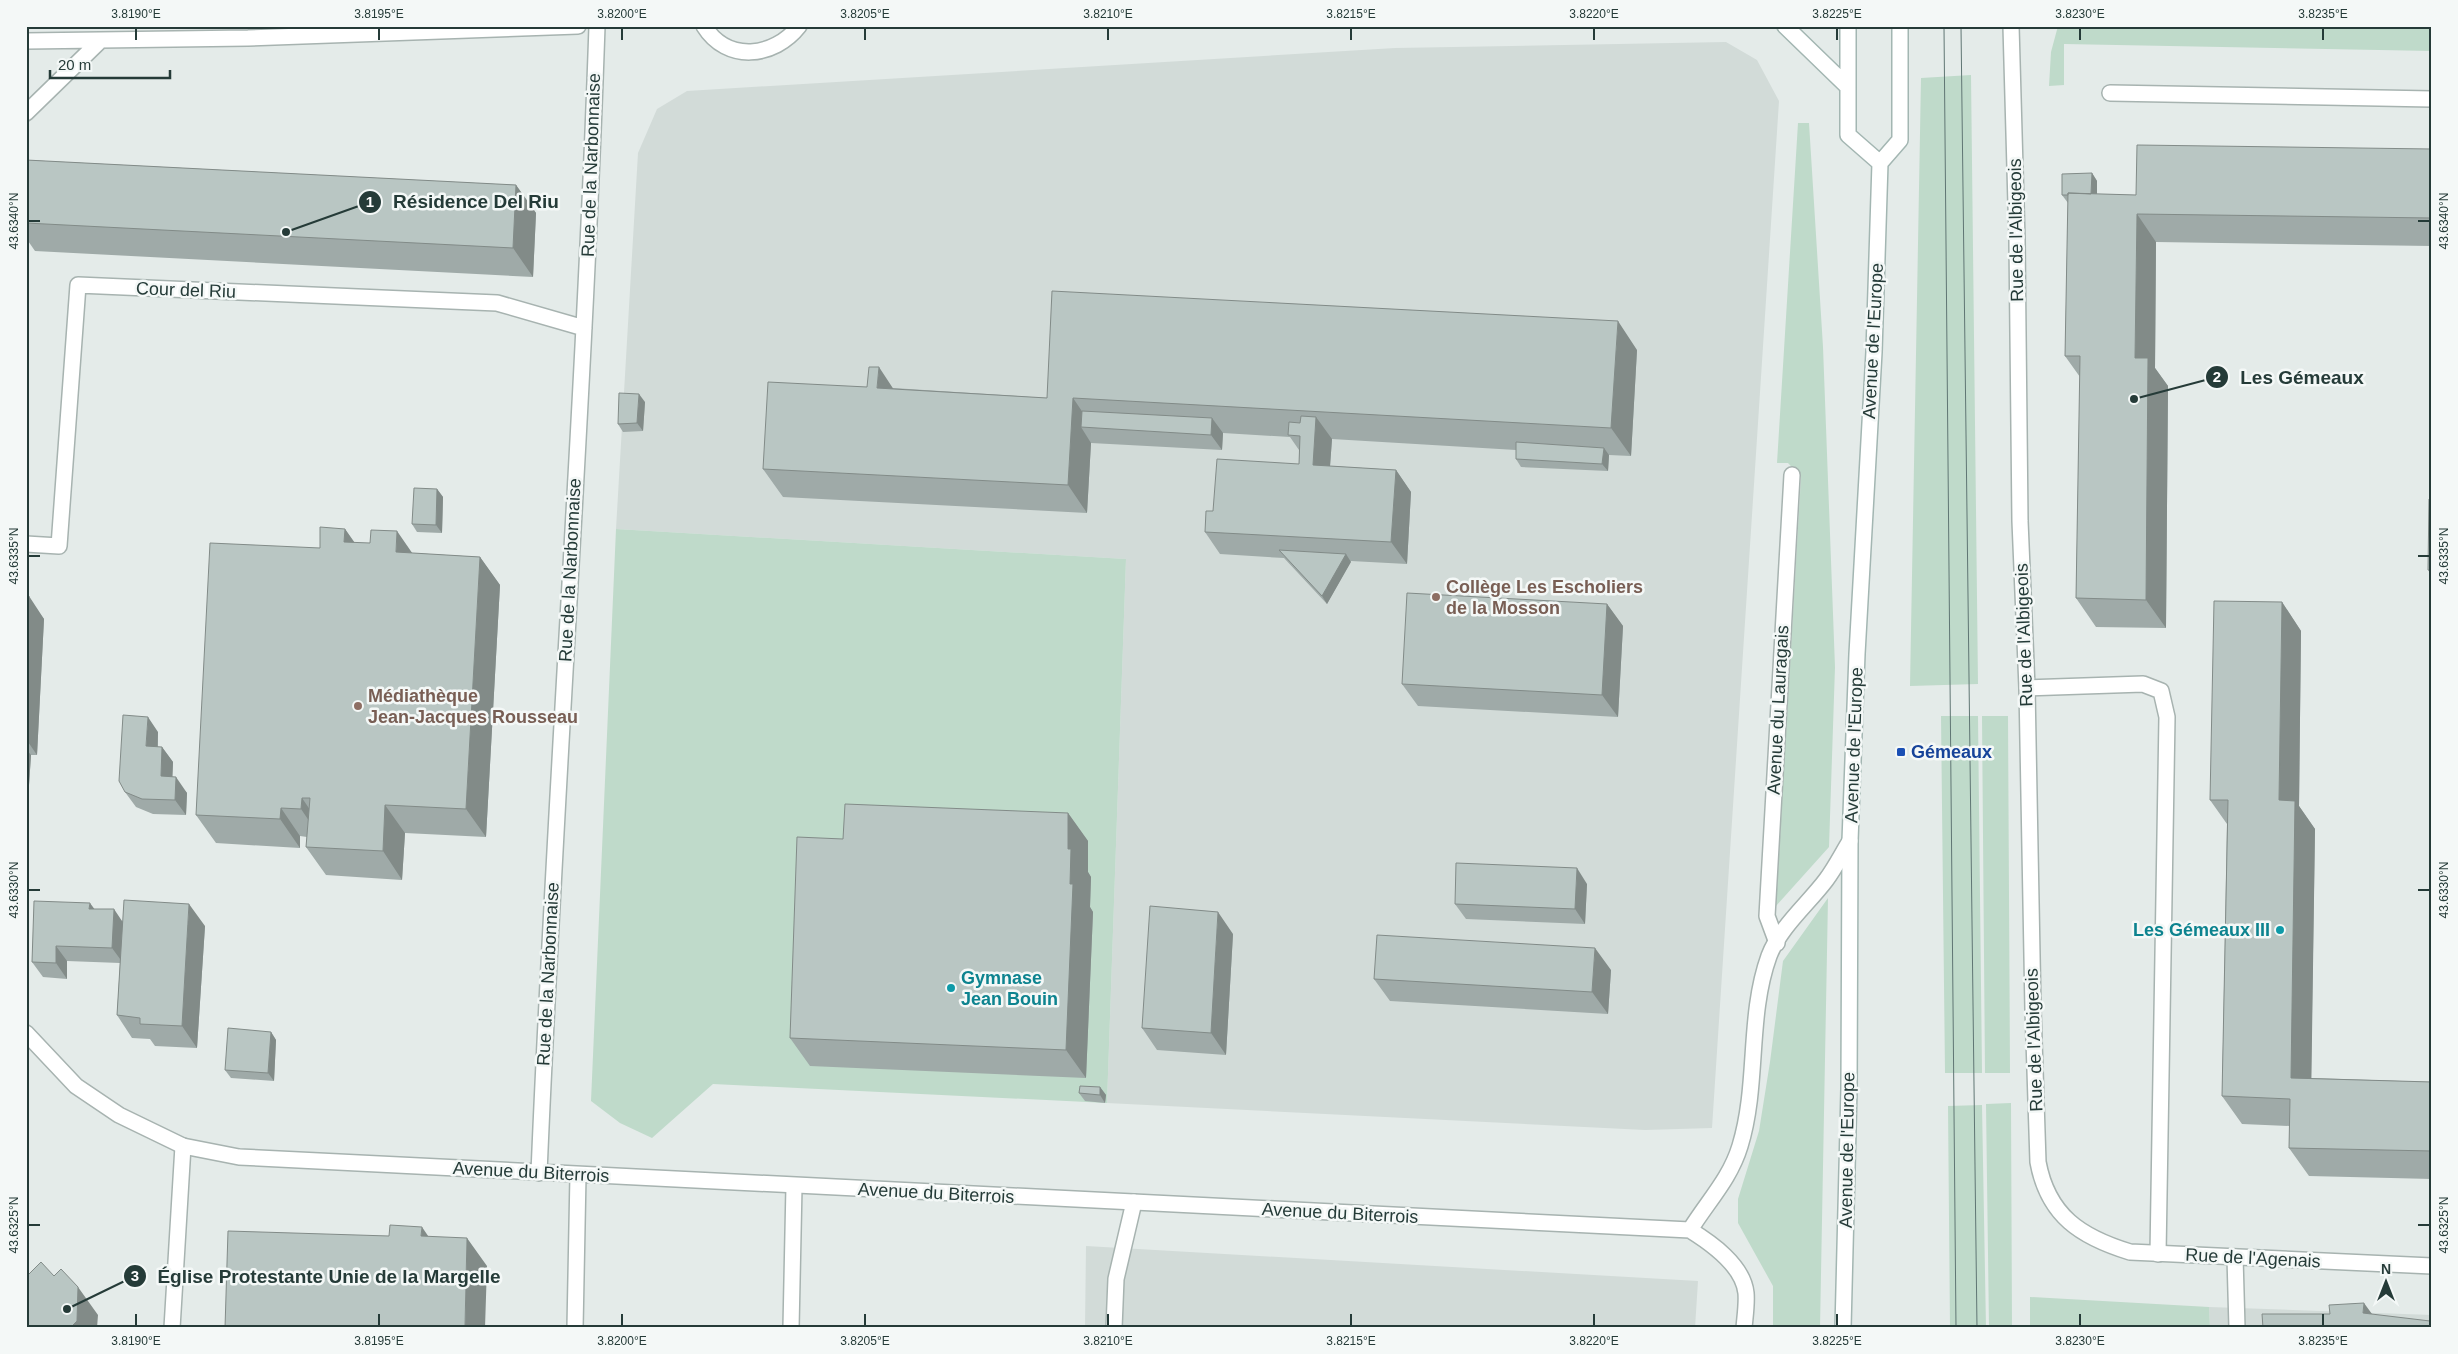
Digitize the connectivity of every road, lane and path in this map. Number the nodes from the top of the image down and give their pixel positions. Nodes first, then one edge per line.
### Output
1 (578, 26) edge
2 (597, 26) edge
3 (704, 26) edge
4 (800, 26) edge
5 (1785, 26) edge
6 (1848, 26) edge
7 (1900, 26) edge
8 (2011, 26) edge
9 (101, 40) junction
10 (26, 41) edge
11 (1848, 87) junction
12 (2110, 92) dead end
13 (2432, 99) edge
14 (26, 113) edge
15 (1880, 163) junction
16 (584, 328) junction
17 (1792, 475) dead end
18 (26, 544) edge
19 (2027, 688) junction
20 (1850, 842) junction
21 (1777, 943) junction
22 (26, 1033) edge
23 (183, 1146) junction
24 (539, 1173) junction
25 (578, 1175) junction
26 (794, 1186) junction
27 (1134, 1202) junction
28 (1690, 1230) junction
29 (2079, 1231) joint
30 (2158, 1254) junction
31 (2235, 1257) junction
32 (2432, 1266) edge
33 (172, 1328) edge
34 (575, 1328) edge
35 (791, 1328) edge
36 (1114, 1328) edge
37 (1744, 1328) edge
38 (1844, 1328) edge
39 (2237, 1328) edge

1 - 9 street
2 - 16 street, Rue de la Narbonnaise
3 - 4 street
5 - 11 street
6 - 11 street
7 - 15 street
8 - 19 street, Rue de l'Albigeois
9 - 10 street
9 - 14 street
11 - 15 street
12 - 13 street
15 - 20 street, Avenue de l'Europe
16 - 18 street, Cour del Riu
16 - 24 street, Rue de la Narbonnaise
17 - 21 street, Avenue du Lauragais
19 - 29 street, Rue de l'Albigeois
19 - 30 street
20 - 21 street
20 - 38 street, Avenue de l'Europe
21 - 28 street
22 - 23 street, Avenue du Biterrois
23 - 24 street, Avenue du Biterrois
23 - 33 street
24 - 25 street, Avenue du Biterrois
25 - 26 street, Avenue du Biterrois
25 - 34 street
26 - 27 street, Avenue du Biterrois
26 - 35 street
27 - 28 street, Avenue du Biterrois
27 - 36 street
28 - 37 street
29 - 30 street, Rue de l'Agenais
30 - 31 street, Rue de l'Agenais
31 - 32 street, Rue de l'Agenais
31 - 39 street

